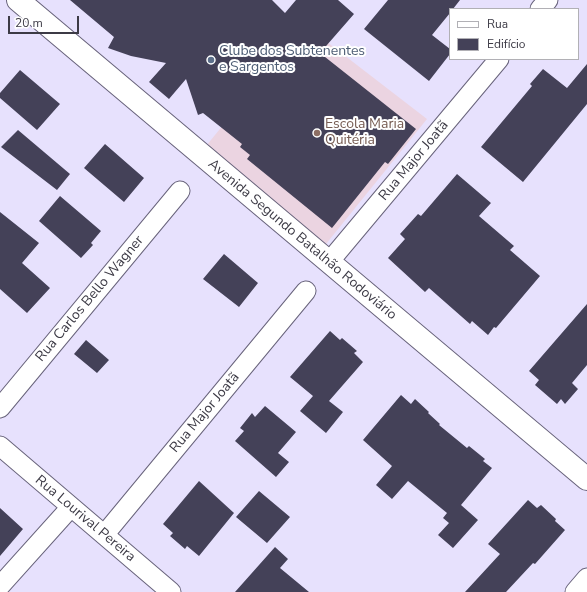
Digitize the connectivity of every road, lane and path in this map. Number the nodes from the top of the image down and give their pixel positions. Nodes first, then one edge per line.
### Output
1 (18, 0) edge
2 (548, 0) edge
3 (541, 8) edge
4 (498, 60) edge
5 (180, 191) dead end
6 (329, 262) junction
7 (306, 291) dead end
8 (0, 408) edge
9 (0, 446) edge
10 (587, 479) edge
11 (71, 507) junction
12 (104, 535) junction
13 (587, 578) edge
14 (0, 586) edge
15 (171, 592) edge
16 (575, 592) edge

1 - 6 street, Avenida Segundo Batalhão Rodoviário
2 - 3 street
4 - 6 street, Rua Major Joatã
5 - 8 street, Rua Carlos Bello Wagner
6 - 10 street, Avenida Segundo Batalhão Rodoviário
7 - 12 street, Rua Major Joatã
9 - 11 street, Rua Lourival Pereira
11 - 12 street, Rua Lourival Pereira
11 - 14 street
12 - 15 street, Rua Lourival Pereira
13 - 16 street

